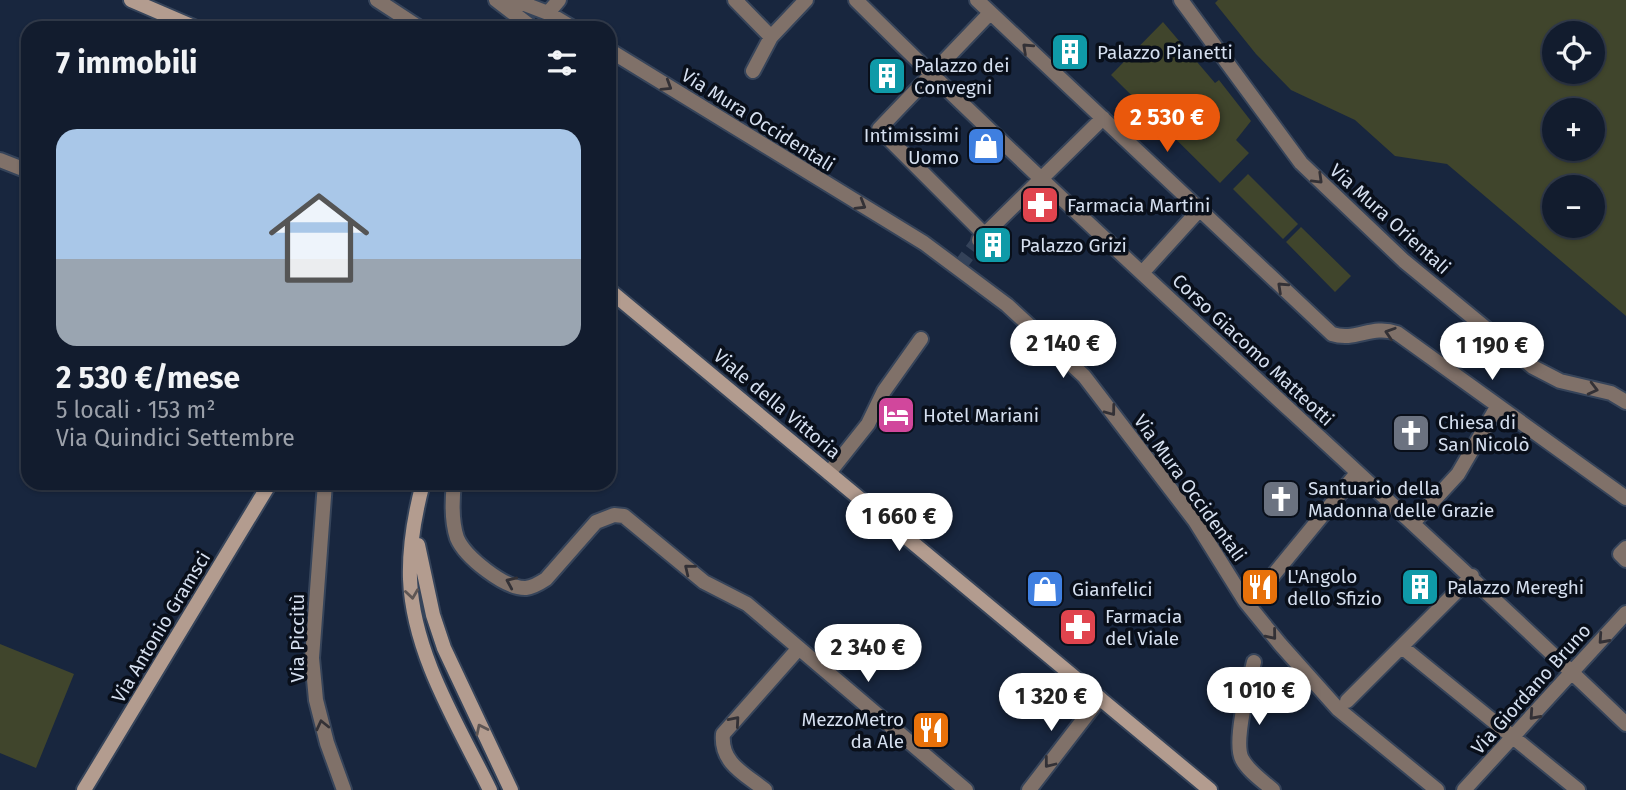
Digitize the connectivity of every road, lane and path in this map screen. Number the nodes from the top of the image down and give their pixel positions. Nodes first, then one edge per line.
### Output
1 (131, 0) edge
2 (377, 0) edge
3 (496, 0) edge
4 (514, 0) edge
5 (559, 0) edge
6 (735, 0) edge
7 (806, 0) edge
8 (856, 0) edge
9 (977, 0) edge
10 (1181, 0) edge
11 (548, 13) junction
12 (990, 13) junction
13 (180, 21) edge
14 (409, 21) edge
15 (521, 21) edge
16 (561, 21) edge
17 (771, 37) junction
18 (616, 54) edge
19 (753, 71) dead end
20 (932, 75) junction
21 (1104, 118) junction
22 (0, 160) edge
23 (21, 168) edge
24 (1043, 180) junction
25 (1200, 209) junction
26 (1142, 272) junction
27 (616, 295) edge
28 (921, 339) dead end
29 (1626, 402) edge
30 (1497, 407) junction
31 (829, 473) junction
32 (1357, 473) junction
33 (266, 490) edge
34 (324, 490) edge
35 (422, 490) edge
36 (454, 490) edge
37 (1626, 498) edge
38 (1413, 523) junction
39 (414, 526) junction
40 (1626, 548) edge
41 (1626, 560) edge
42 (1472, 576) junction
43 (1245, 601) junction
44 (1626, 613) edge
45 (799, 648) junction
46 (1402, 648) junction
47 (1254, 662) dead end
48 (1572, 673) junction
49 (1100, 698) junction
50 (1347, 701) dead end
51 (1626, 724) edge
52 (1514, 737) junction
53 (84, 790) edge
54 (344, 790) edge
55 (490, 790) edge
56 (511, 790) edge
57 (765, 790) edge
58 (966, 790) edge
59 (1029, 790) edge
60 (1210, 790) edge
61 (1273, 790) edge
62 (1437, 790) edge
63 (1464, 790) edge
64 (1578, 790) edge

1 - 13 street
2 - 14 street
3 - 15 street
4 - 11 street
5 - 11 street
6 - 17 street
7 - 17 street
8 - 20 street, Corso Giacomo Matteotti
9 - 12 street
10 -> 29 street, Via Mura Orientali
11 - 16 street
12 - 20 street
21 -> 12 street
17 - 19 street
18 -> 43 street, Via Mura Occidentali
20 - 24 street, Corso Giacomo Matteotti
20 - 24 street
21 - 24 street
21 - 25 street
22 - 23 street
24 - 26 street, Corso Giacomo Matteotti
25 - 26 street
30 -> 25 street
26 - 32 street, Corso Giacomo Matteotti
27 - 31 street, Viale della Vittoria
28 - 31 street
30 - 37 street
30 - 38 street
31 - 49 street, Viale della Vittoria
32 - 38 street, Corso Giacomo Matteotti
32 - 43 street
33 - 53 street, Via Antonio Gramsci
54 -> 34 street, Via Piccitù
35 - 39 street
45 -> 36 street
38 - 42 street, Corso Giacomo Matteotti
39 -> 55 street
56 -> 39 street
40 - 41 street
42 - 46 street
42 - 48 street, Corso Giacomo Matteotti
43 -> 62 street, Via Mura Occidentali
44 -> 48 street, Via Giordano Bruno
57 -> 45 street
45 - 58 street
46 - 50 street
46 - 52 street
47 - 61 street
48 - 51 street, Corso Giacomo Matteotti
48 -> 52 street, Via Giordano Bruno
49 -> 59 street
49 - 60 street, Viale della Vittoria
52 - 63 street, Via Giordano Bruno
52 - 64 street

